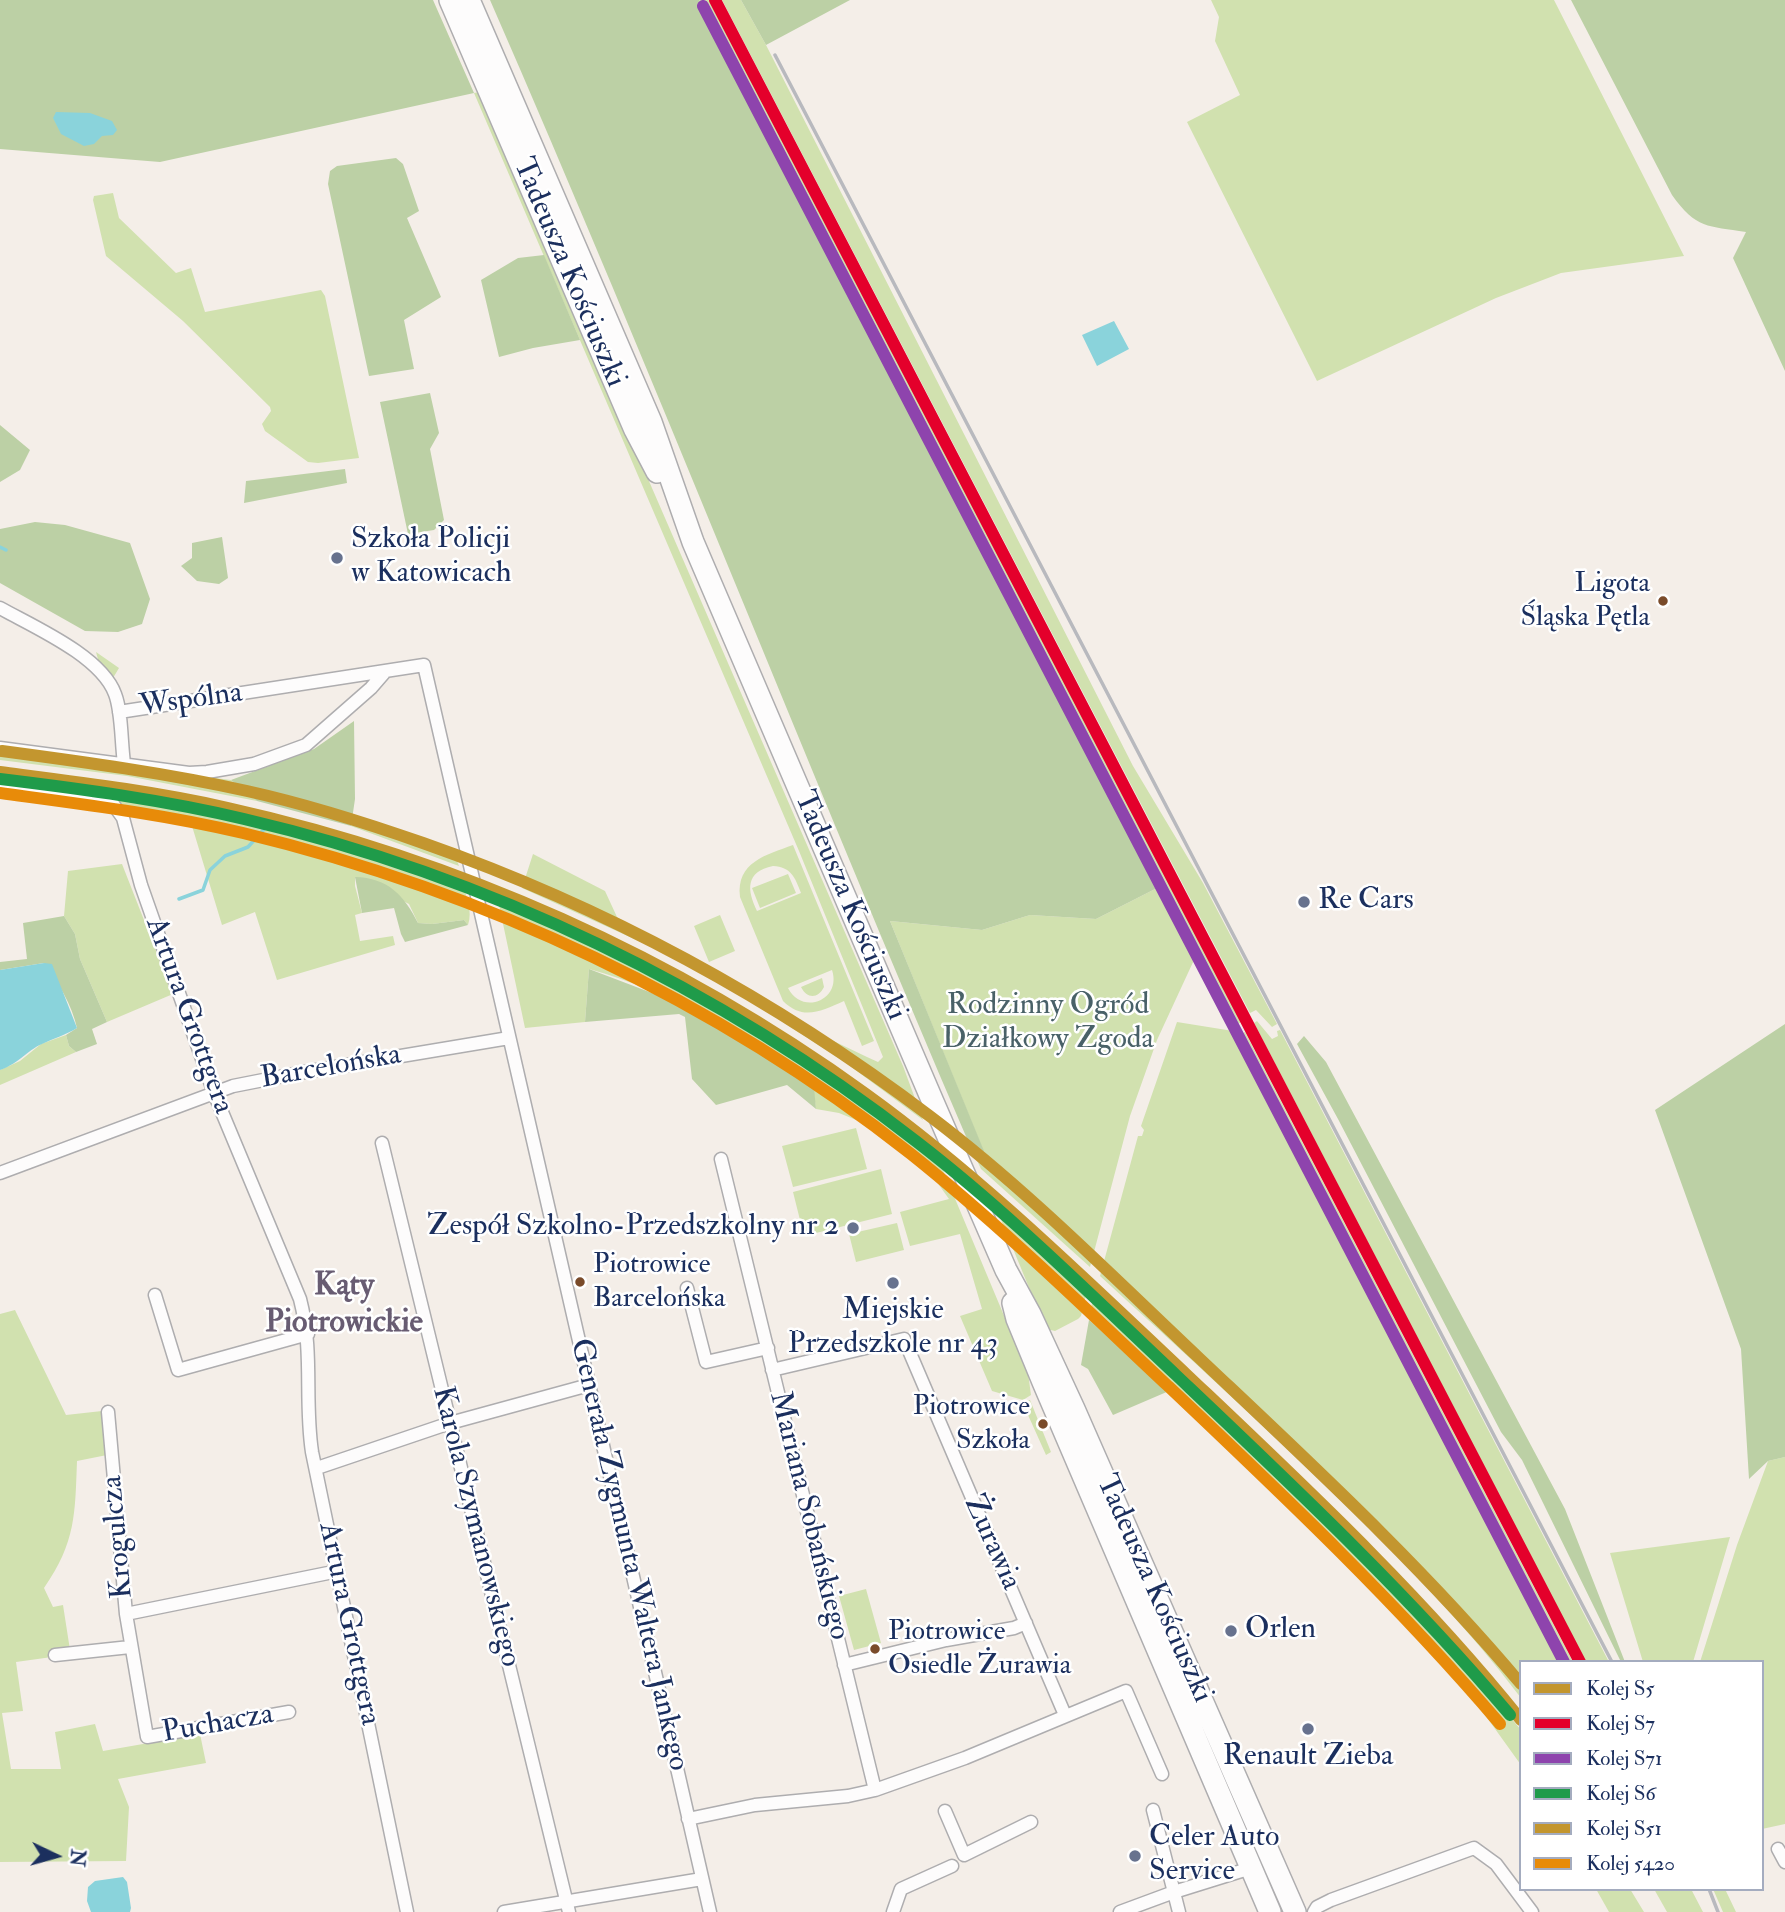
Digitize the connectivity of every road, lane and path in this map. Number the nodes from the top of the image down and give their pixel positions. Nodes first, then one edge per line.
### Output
1 (450, 0) edge
2 (469, 0) edge
3 (693, 542) junction
4 (0, 608) edge
5 (424, 665) joint
6 (384, 673) junction
7 (119, 712) junction
8 (0, 748) edge
9 (124, 763) junction
10 (0, 789) edge
11 (509, 1038) junction
12 (214, 1093) junction
13 (382, 1143) dead end
14 (720, 1159) dead end
15 (0, 1173) edge
16 (1006, 1270) junction
17 (687, 1288) dead end
18 (155, 1295) dead end
19 (308, 1334) junction
20 (768, 1348) junction
21 (772, 1370) junction
22 (589, 1385) junction
23 (108, 1412) dead end
24 (450, 1423) junction
25 (317, 1468) junction
26 (338, 1571) junction
27 (126, 1614) junction
28 (1026, 1623) junction
29 (131, 1647) junction
30 (55, 1655) dead end
31 (844, 1665) junction
32 (289, 1712) dead end
33 (1065, 1715) junction
34 (1162, 1774) dead end
35 (875, 1790) junction
36 (1153, 1810) dead end
37 (945, 1811) dead end
38 (688, 1819) junction
39 (1031, 1822) dead end
40 (1778, 1849) dead end
41 (1785, 1862) edge
42 (952, 1866) dead end
43 (1251, 1868) junction
44 (702, 1879) junction
45 (1174, 1892) junction
46 (568, 1907) edge
47 (407, 1912) edge
48 (504, 1912) edge
49 (710, 1912) edge
50 (893, 1912) edge
51 (1120, 1912) edge
52 (1179, 1912) edge
53 (1270, 1912) edge
54 (1295, 1912) edge
55 (1314, 1912) edge
56 (1532, 1912) edge

1 - 3 main road, Tadeusza Kościuszki
2 - 3 main road, Tadeusza Kościuszki
3 - 16 main road, Tadeusza Kościuszki
4 - 7 street, Wspólna
5 - 6 street, Wspólna
5 - 11 street, Generała Zygmunta Waltera Jankego
6 - 7 street, Wspólna
6 - 9 street, Wspólna
7 - 9 street
8 - 9 street, Wspólna
10 - 12 street, Artura Grottgera
11 - 12 street, Barcelońska
11 - 22 street, Generała Zygmunta Waltera Jankego
12 - 15 street, Barcelońska
12 - 19 street, Artura Grottgera
13 - 24 street, Karola Szymanowskiego
14 - 20 street, Mariana Sobańskiego
16 - 43 main road, Tadeusza Kościuszki
16 - 54 main road, Tadeusza Kościuszki
17 - 20 street
18 - 19 street
19 - 25 street, Artura Grottgera
20 - 21 street, Mariana Sobańskiego
21 - 28 street, Żurawia
21 - 31 street, Mariana Sobańskiego
22 - 24 street
22 - 38 street, Generała Zygmunta Waltera Jankego
23 - 27 street, Krogulcza
24 - 25 street
24 - 46 street, Karola Szymanowskiego
25 - 26 street, Artura Grottgera
26 - 27 street, Krogulcza
26 - 47 street, Artura Grottgera
27 - 29 street, Puchacza
28 - 31 street
28 - 33 street, Żurawia
29 - 30 street
29 - 32 street, Puchacza
31 - 35 street, Mariana Sobańskiego
33 - 34 street
33 - 35 street
35 - 38 street
36 - 45 street
37 - 39 street
38 - 44 street, Generała Zygmunta Waltera Jankego
40 - 41 street
42 - 50 street
43 - 45 street
43 - 53 main road, Tadeusza Kościuszki
44 - 46 street
44 - 49 street, Generała Zygmunta Waltera Jankego
45 - 51 street
45 - 52 street
46 - 48 street
55 - 56 street

